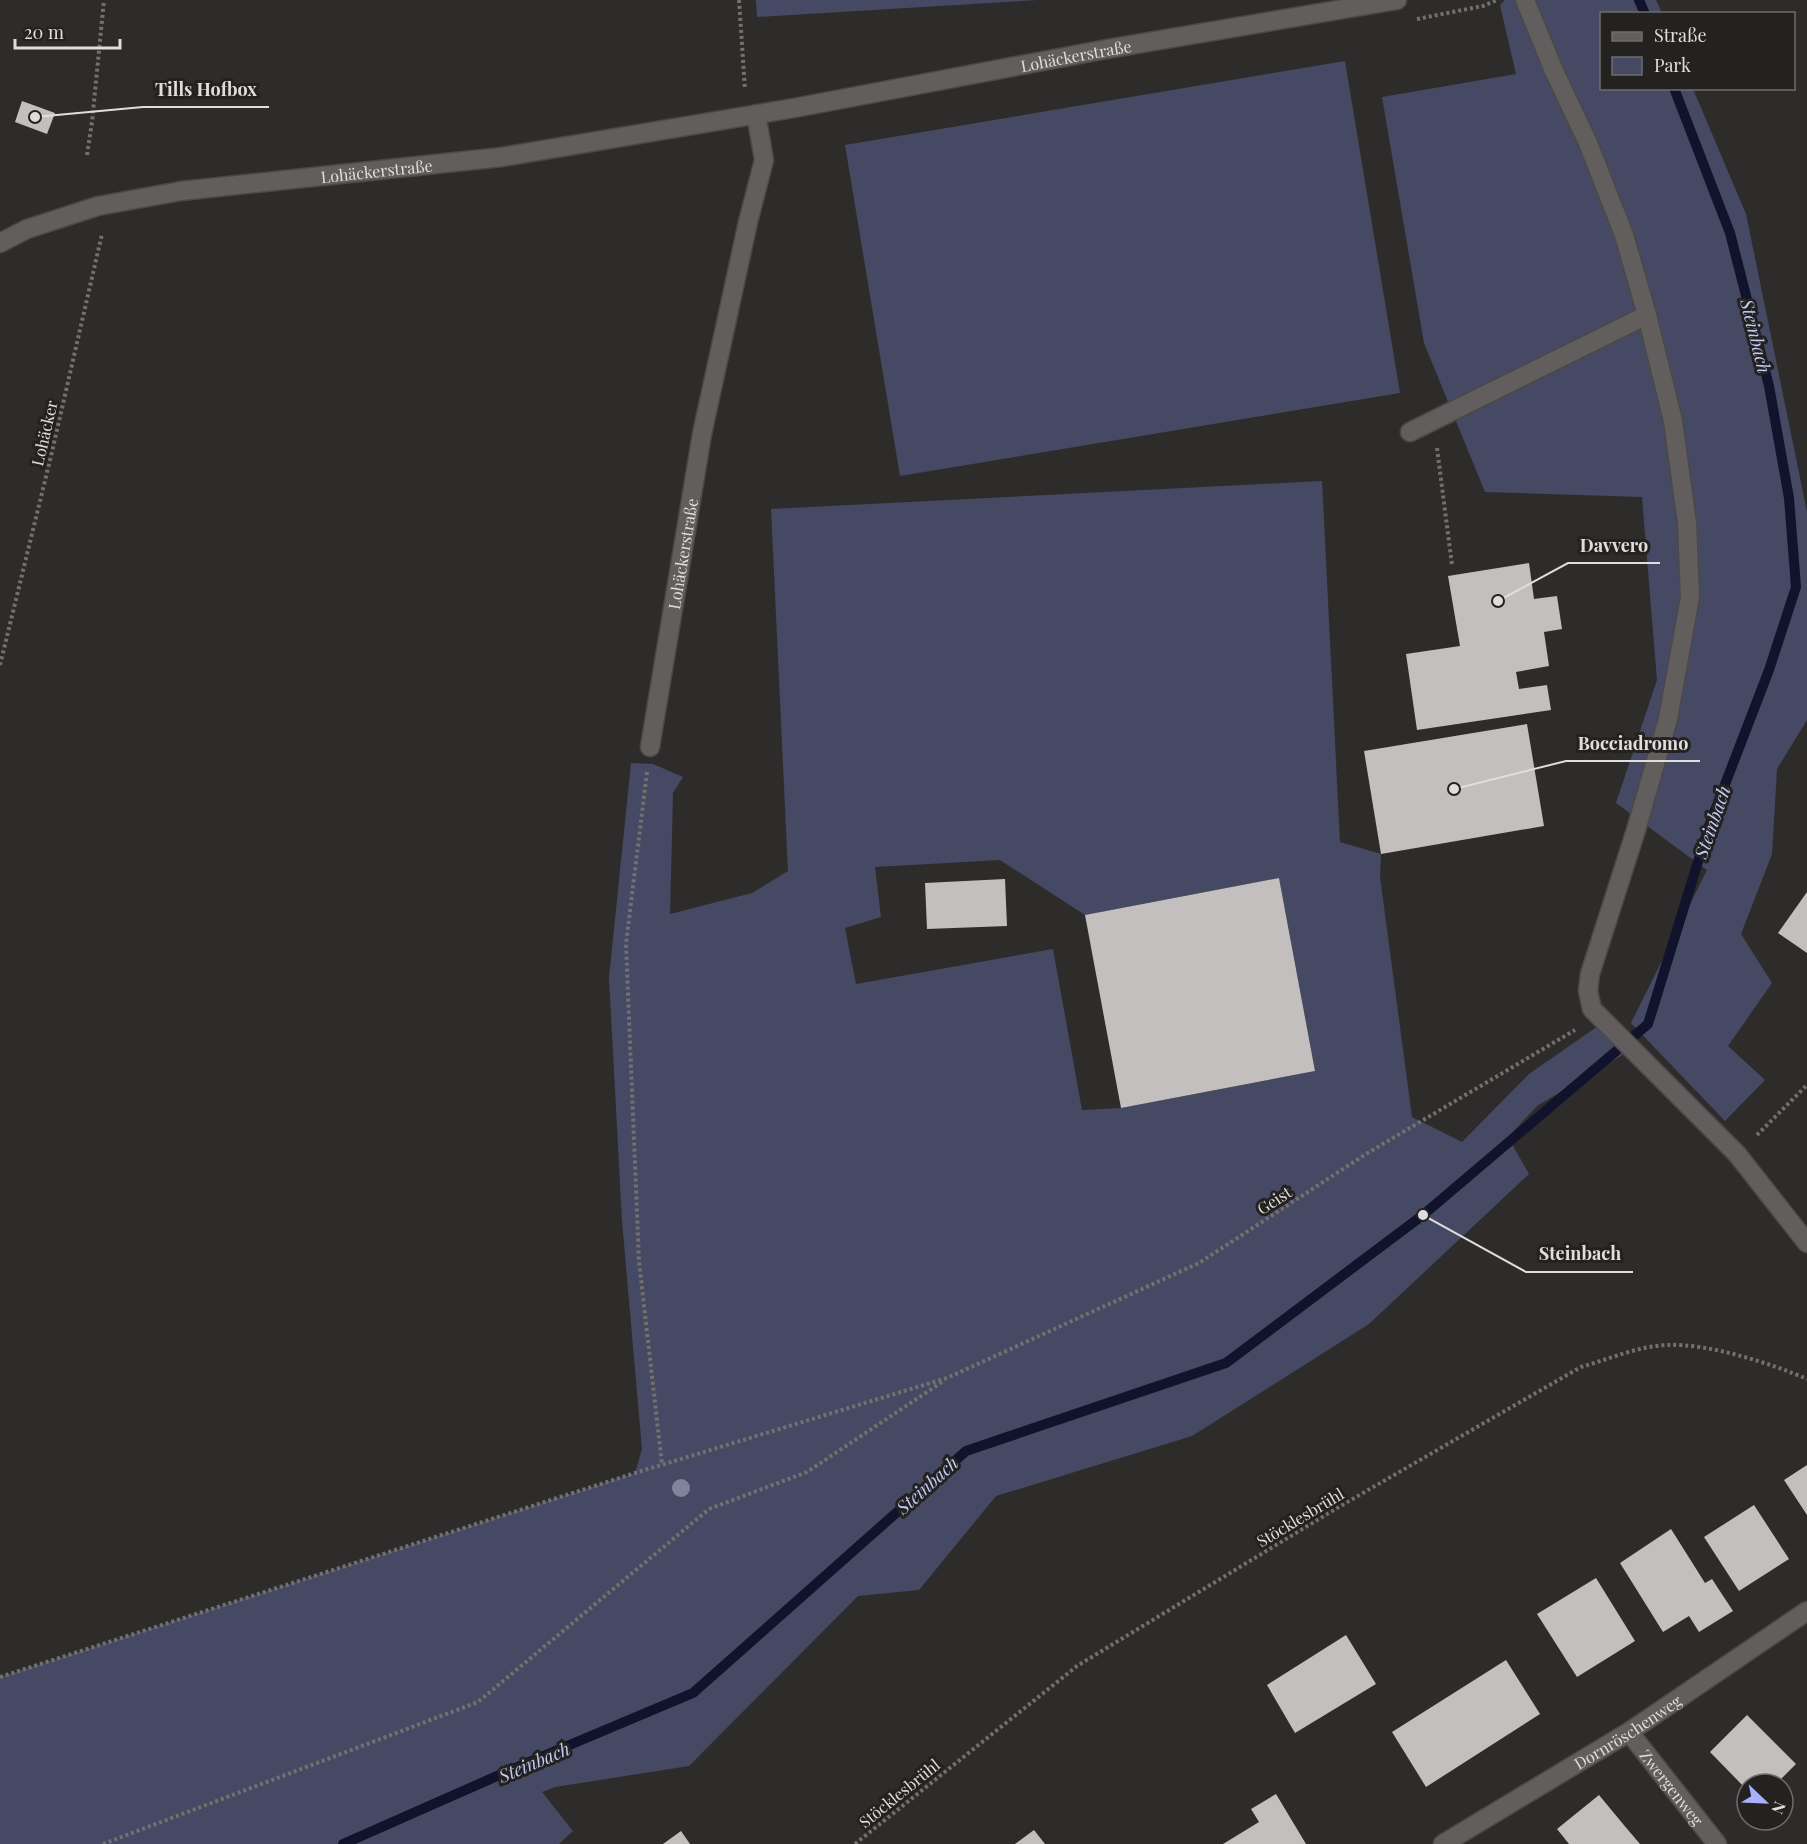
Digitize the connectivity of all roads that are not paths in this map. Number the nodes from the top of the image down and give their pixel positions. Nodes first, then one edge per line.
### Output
1 (1397, 0) edge
2 (1525, 0) edge
3 (756, 114) junction
4 (0, 243) edge
5 (1647, 315) junction
6 (1410, 432) dead end
7 (650, 747) road end
8 (1807, 1243) edge
9 (1807, 1611) edge
10 (1629, 1732) junction
11 (1443, 1844) edge
12 (1717, 1844) edge

1 - 3 street, Lohäckerstraße
2 - 5 street
3 - 4 street, Lohäckerstraße
3 - 7 street, Lohäckerstraße
5 - 6 street
5 - 8 street
9 - 10 street, Dornröschenweg
10 - 11 street, Dornröschenweg
10 - 12 street, Zwergenweg

